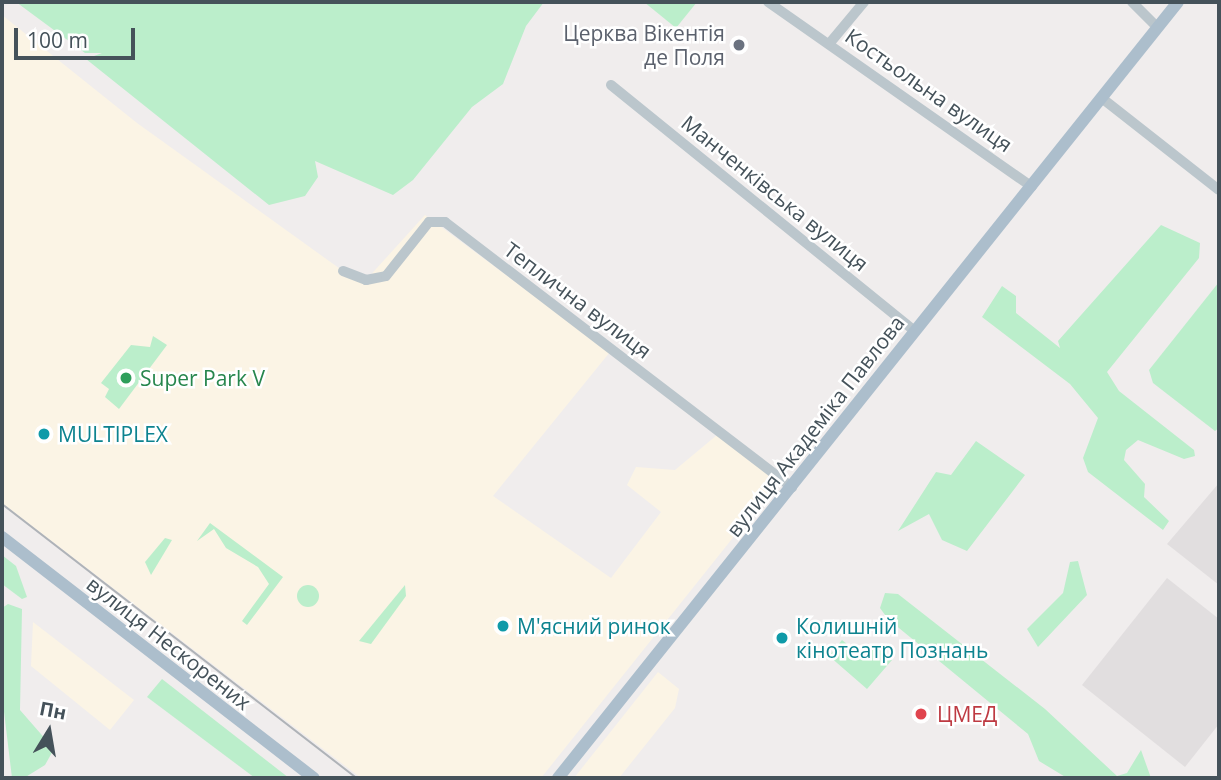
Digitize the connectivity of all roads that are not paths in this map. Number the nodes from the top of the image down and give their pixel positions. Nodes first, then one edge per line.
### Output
1 (768, 2) edge
2 (864, 2) edge
3 (1132, 2) edge
4 (1178, 2) edge
5 (1157, 27) junction
6 (829, 44) junction
7 (611, 85) dead end
8 (1103, 99) junction
9 (1032, 187) junction
10 (1219, 190) edge
11 (343, 271) dead end
12 (915, 331) junction
13 (792, 487) junction
14 (2, 537) edge
15 (314, 778) edge
16 (558, 778) edge

1 - 6 street, Костьольна вулиця
2 - 6 street
3 - 5 street
4 - 5 main road, вулиця Академіка Павлова
5 - 8 main road, вулиця Академіка Павлова
6 - 9 street, Костьольна вулиця
7 - 12 street, Манченківська вулиця
8 - 9 main road, вулиця Академіка Павлова
8 - 10 street
9 - 12 main road, вулиця Академіка Павлова
11 - 13 street, Теплична вулиця
12 - 13 main road, вулиця Академіка Павлова
13 - 16 main road, вулиця Академіка Павлова
14 - 15 main road, вулиця Нескорених

